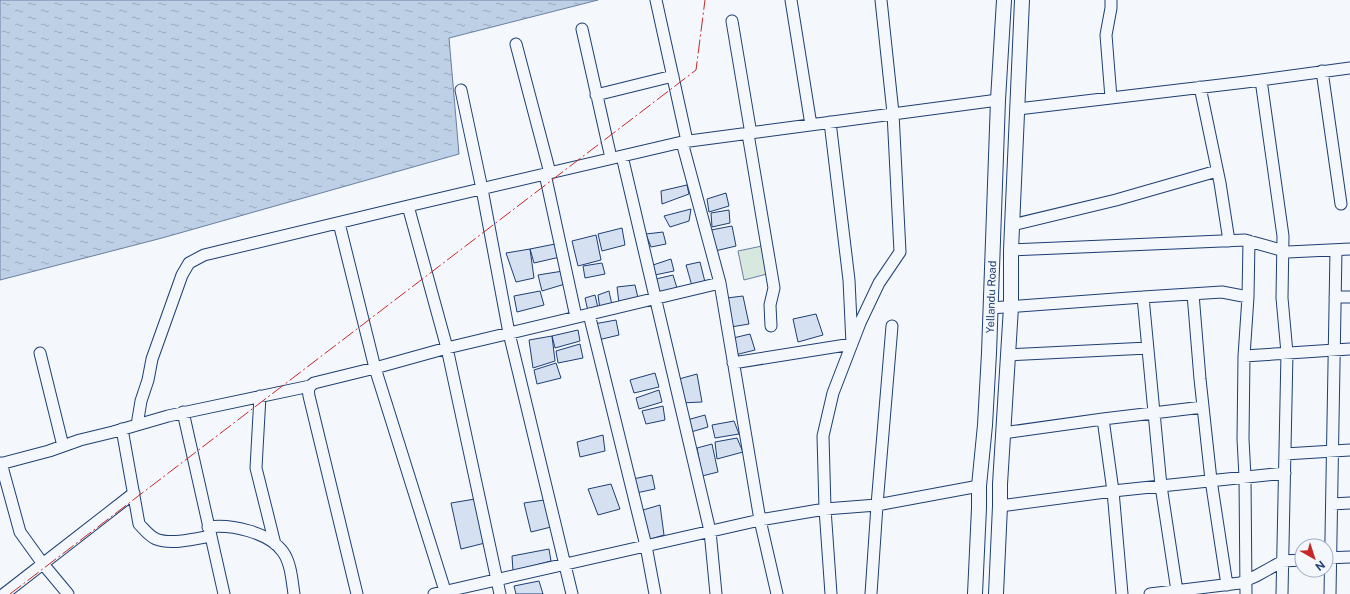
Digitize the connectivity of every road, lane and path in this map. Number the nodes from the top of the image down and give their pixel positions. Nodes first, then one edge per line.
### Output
1 (656, 0) edge
2 (791, 0) edge
3 (881, 0) edge
4 (1004, 0) edge
5 (1022, 0) edge
6 (1111, 0) edge
7 (732, 21) dead end
8 (582, 29) dead end
9 (516, 44) dead end
10 (1350, 68) edge
11 (1322, 72) junction
12 (672, 76) junction
13 (1261, 80) junction
14 (1200, 88) junction
15 (461, 90) dead end
16 (596, 95) junction
17 (1111, 98) junction
18 (998, 100) junction
19 (1018, 109) junction
20 (893, 113) junction
21 (830, 122) junction
22 (811, 125) junction
23 (750, 134) junction
24 (684, 142) junction
25 (616, 157) junction
26 (1217, 171) junction
27 (547, 173) junction
28 (482, 188) junction
29 (1341, 204) dead end
30 (408, 206) junction
31 (339, 223) junction
32 (1012, 225) junction
33 (1228, 241) junction
34 (1249, 241) junction
35 (1350, 249) edge
36 (1011, 250) junction
37 (1336, 250) junction
38 (1283, 251) junction
39 (720, 283) junction
40 (1193, 294) junction
41 (1143, 296) junction
42 (1248, 297) junction
43 (1335, 297) junction
44 (1350, 297) edge
45 (656, 298) junction
46 (1011, 307) junction
47 (991, 308) junction
48 (589, 314) junction
49 (576, 317) junction
50 (771, 326) dead end
51 (892, 326) dead end
52 (509, 333) junction
53 (852, 344) junction
54 (447, 348) junction
55 (1148, 348) junction
56 (1350, 349) edge
57 (1334, 350) junction
58 (40, 353) dead end
59 (1287, 353) junction
60 (1008, 355) junction
61 (1244, 356) junction
62 (733, 363) junction
63 (375, 368) junction
64 (310, 386) junction
65 (260, 396) junction
66 (1203, 407) junction
67 (183, 412) junction
68 (1154, 413) junction
69 (1104, 419) junction
70 (137, 425) junction
71 (122, 429) junction
72 (1003, 433) junction
73 (63, 446) junction
74 (1350, 450) edge
75 (1333, 451) junction
76 (1285, 454) junction
77 (1, 464) edge
78 (1284, 473) junction
79 (1245, 477) junction
80 (1211, 480) junction
81 (979, 486) junction
82 (1162, 486) junction
83 (1113, 491) junction
84 (134, 493) junction
85 (1350, 503) edge
86 (1332, 504) junction
87 (877, 505) junction
88 (1000, 506) junction
89 (825, 509) junction
90 (760, 520) junction
91 (710, 531) junction
92 (210, 532) junction
93 (1329, 538) edge
94 (275, 544) junction
95 (646, 546) junction
96 (1350, 557) edge
97 (1334, 558) edge
98 (1294, 560) edge
99 (1283, 561) junction
100 (43, 564) junction
101 (566, 564) junction
102 (1329, 578) edge
103 (497, 580) junction
104 (1246, 580) junction
105 (1227, 585) junction
106 (1177, 591) junction
107 (442, 593) edge
108 (4, 594) edge
109 (68, 594) edge
110 (224, 594) edge
111 (294, 594) edge
112 (357, 594) edge
113 (500, 594) edge
114 (572, 594) edge
115 (655, 594) edge
116 (716, 594) edge
117 (777, 594) edge
118 (831, 594) edge
119 (871, 594) edge
120 (975, 594) edge
121 (996, 594) edge
122 (1122, 594) edge
123 (1150, 594) edge
124 (1246, 594) edge
125 (1282, 594) edge
126 (1330, 594) edge

1 - 12 street
2 - 22 street
3 - 20 street
4 - 18 main road, Yellandu Road
5 - 19 main road, Yellandu Road
6 - 17 street
7 - 23 street
8 - 16 street
9 - 27 street
10 - 11 street
11 - 13 street
11 - 29 street
12 - 16 street
12 - 24 street
13 - 14 street
13 - 38 street
14 - 17 street
14 - 26 street
15 - 28 street
16 - 25 street
17 - 19 street
18 - 20 street
18 - 47 main road, Yellandu Road
19 - 32 main road, Yellandu Road
20 - 21 street
20 - 53 street
21 - 22 street
21 - 53 street
22 - 23 street
23 - 24 street
23 - 50 street
24 - 25 street
24 - 39 street
25 - 27 street
25 - 45 street
26 - 32 street
26 - 33 street
27 - 28 street
27 - 49 street
28 - 30 street
28 - 52 street
30 - 31 street
30 - 54 street
31 - 63 street
31 - 70 street
32 - 36 main road, Yellandu Road
33 - 34 street
33 - 36 street
34 - 38 street
34 - 42 street
35 - 37 street
36 - 46 main road, Yellandu Road
37 - 38 street
37 - 43 street
38 - 59 street
39 - 45 street
39 - 62 street
40 - 41 street
40 - 42 street
40 - 66 street
41 - 46 street
41 - 55 street
42 - 61 street
43 - 44 street
43 - 57 street
45 - 48 street
45 - 91 street
46 - 47 street
46 - 60 main road, Yellandu Road
47 - 81 main road, Yellandu Road
48 - 49 street
48 - 95 street
49 - 52 street
51 - 87 street
52 - 54 street
52 - 101 street
53 - 62 street
53 - 89 street
54 - 63 street
54 - 103 street
55 - 60 street
55 - 68 street
56 - 57 street
57 - 59 street
57 - 75 street
58 - 73 street
59 - 61 street
59 - 76 street
60 - 72 main road, Yellandu Road
61 - 79 street
62 - 90 street
63 - 64 street
63 - 107 street
64 - 65 street
64 - 112 street
65 - 67 street
65 - 94 street
66 - 68 street
66 - 80 street
67 - 70 street
67 - 92 street
68 - 69 street
68 - 82 street
69 - 72 street
69 - 83 street
70 - 71 street
71 - 73 street
71 - 84 street
72 - 88 main road, Yellandu Road
73 - 77 street
74 - 75 street
75 - 76 street
75 - 86 street
76 - 78 street
77 - 100 street
78 - 79 street
78 - 99 street
79 - 80 street
79 - 104 street
80 - 82 street
80 - 105 street
81 - 87 street
81 - 120 main road, Yellandu Road
82 - 83 street
82 - 106 street
83 - 88 street
83 - 122 street
84 - 92 street
84 - 100 street
85 - 86 street
86 - 93 street
87 - 89 street
87 - 119 street
88 - 121 main road, Yellandu Road
89 - 90 street
89 - 118 street
90 - 91 street
90 - 117 street
91 - 95 street
91 - 116 street
92 - 94 street
92 - 110 street
94 - 111 street
95 - 101 street
95 - 115 street
96 - 97 street
98 - 99 street
99 - 104 street
99 - 125 street
100 - 108 street
100 - 109 street
101 - 103 street
101 - 114 street
102 - 126 street
103 - 107 street
103 - 113 street
104 - 105 street
104 - 124 street
105 - 106 street
106 - 123 street

